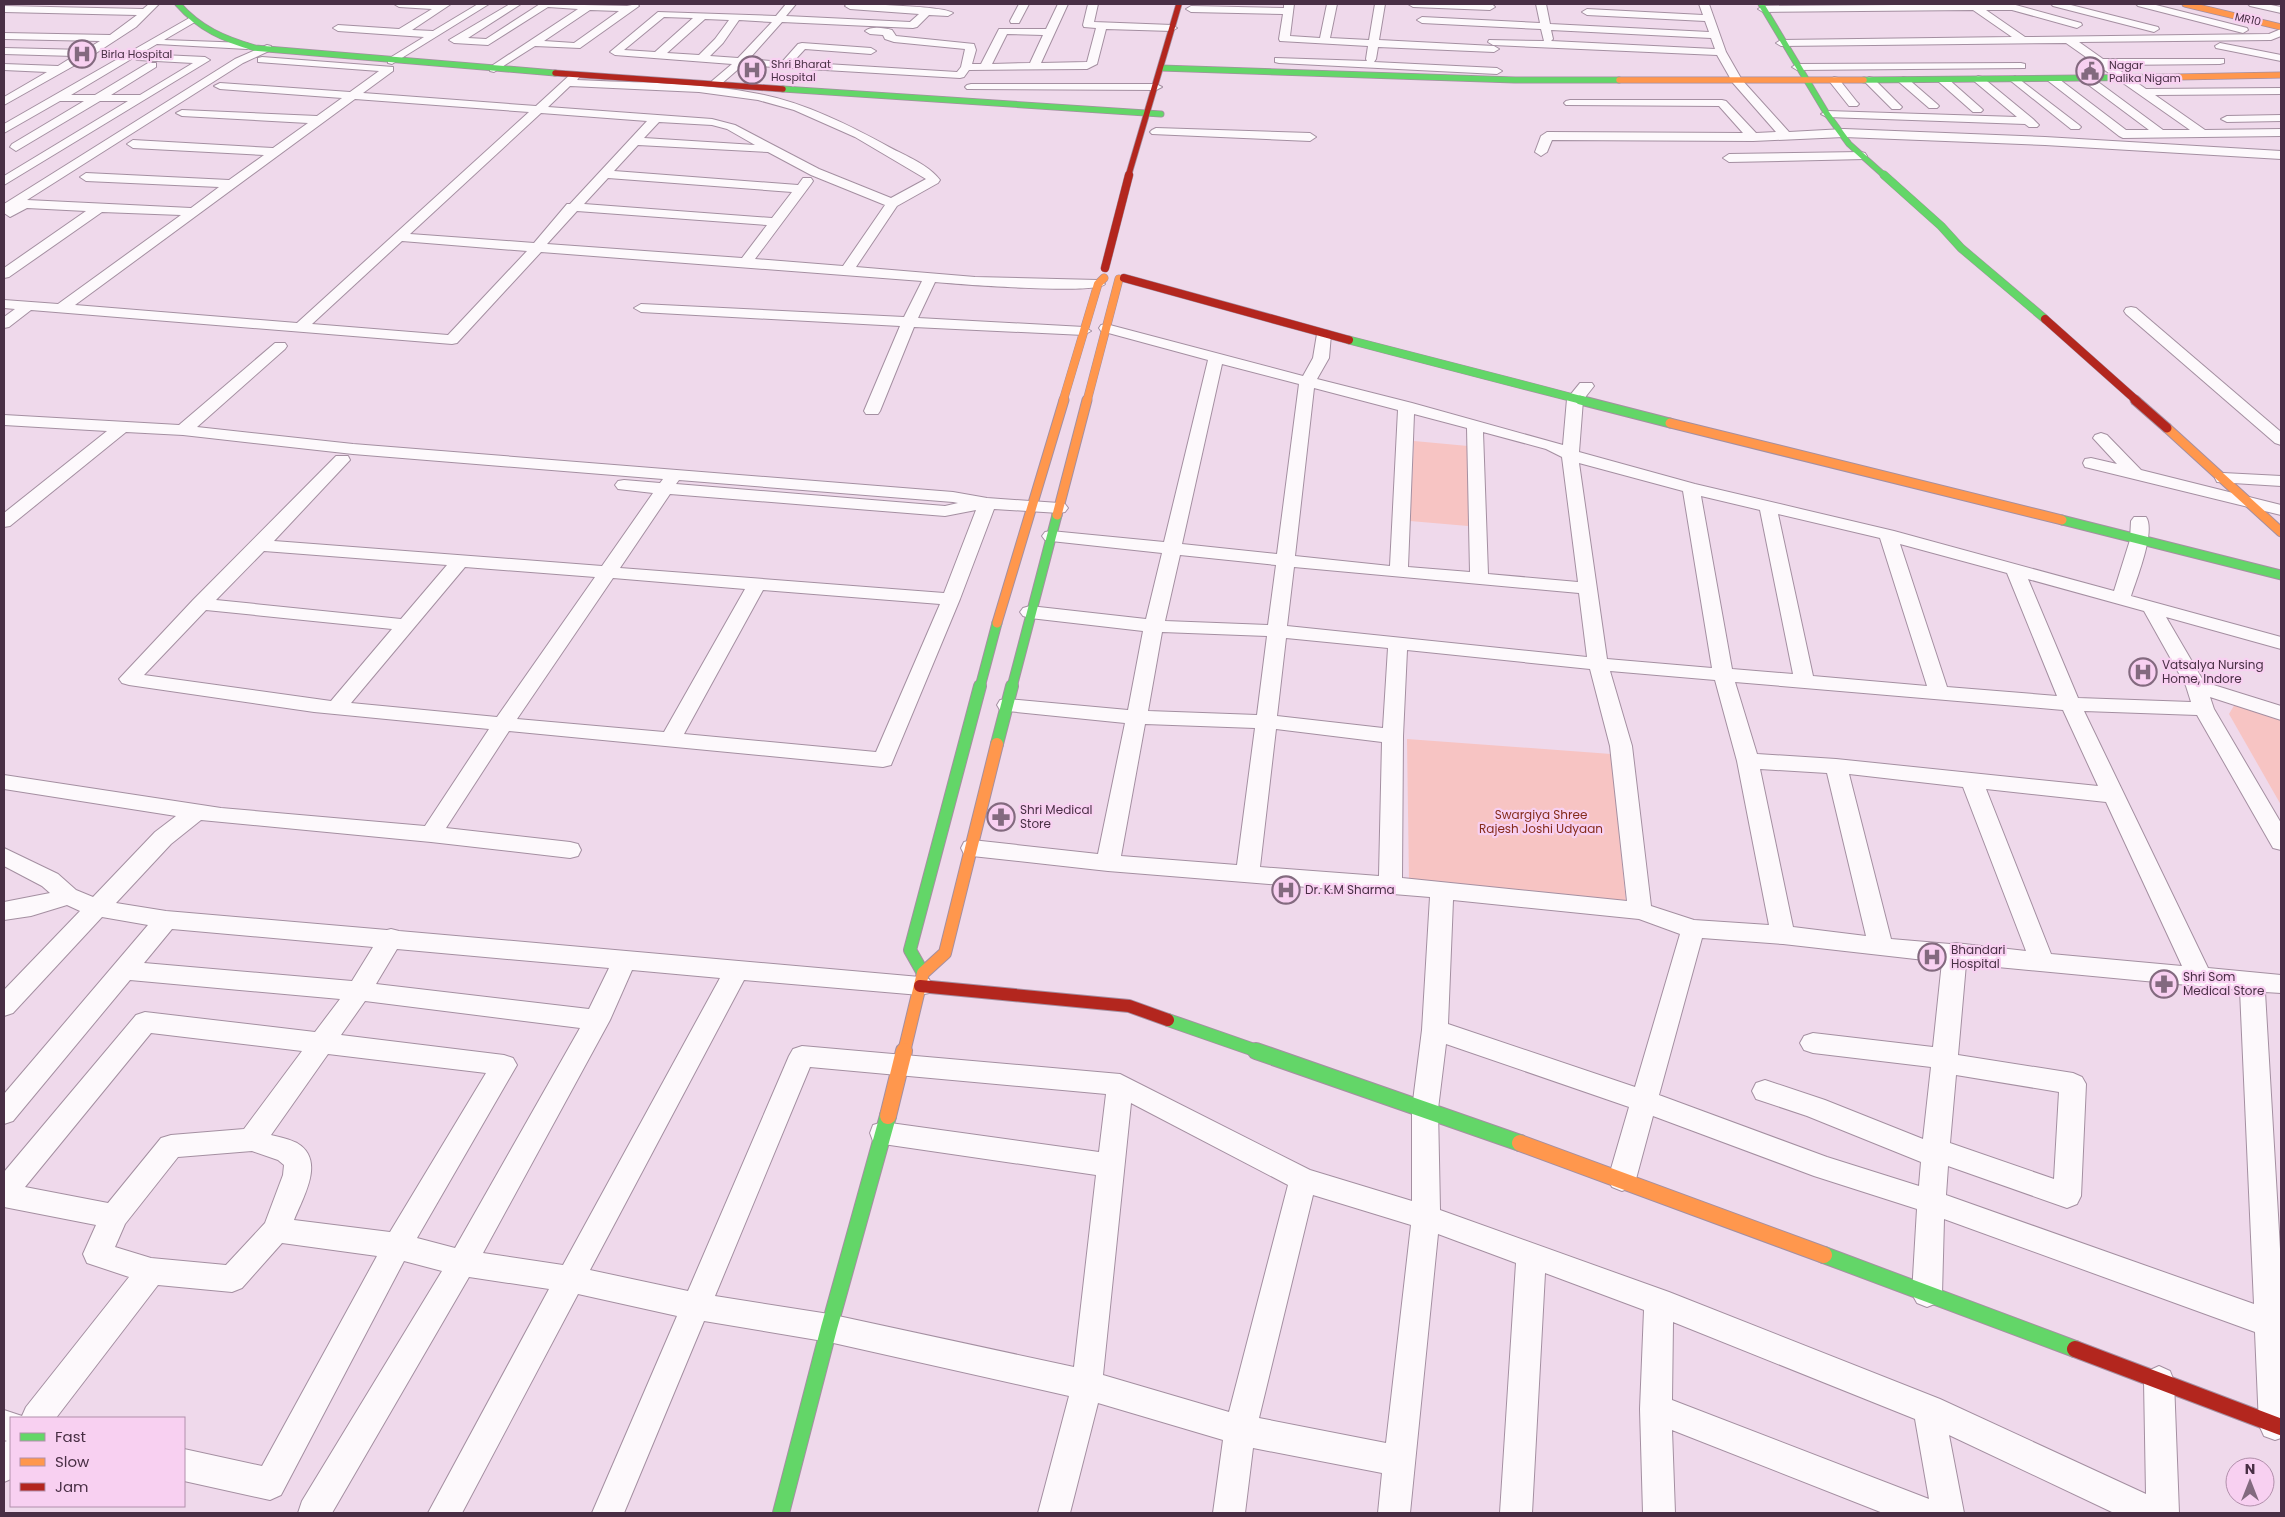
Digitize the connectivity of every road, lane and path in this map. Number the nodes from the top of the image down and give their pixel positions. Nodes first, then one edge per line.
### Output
1 (10, 4) edge
2 (154, 4) edge
3 (178, 4) edge
4 (192, 4) edge
5 (399, 4) edge
6 (404, 4) edge
7 (484, 4) edge
8 (516, 4) edge
9 (556, 4) edge
10 (1024, 4) edge
11 (1063, 4) edge
12 (1092, 4) edge
13 (1169, 4) edge
14 (1179, 4) edge
15 (1332, 4) edge
16 (1380, 4) edge
17 (1413, 4) edge
18 (1423, 4) edge
19 (1541, 4) edge
20 (1660, 4) edge
21 (1704, 4) edge
22 (2056, 4) edge
23 (2142, 4) edge
24 (2185, 4) edge
25 (2212, 4) edge
26 (2254, 4) edge
27 (444, 5) edge
28 (591, 5) edge
29 (787, 5) edge
30 (851, 5) edge
31 (1490, 5) edge
32 (2007, 5) edge
33 (37, 6) edge
34 (1192, 6) edge
35 (1828, 6) edge
36 (69, 7) edge
37 (631, 7) edge
38 (1975, 7) junction
39 (1289, 8) edge
40 (1586, 8) edge
41 (4, 9) edge
42 (1246, 11) edge
43 (1764, 11) edge
44 (144, 12) junction
45 (927, 12) junction
46 (948, 13) dead end
47 (702, 16) junction
48 (1664, 16) junction
49 (404, 18) dead end
50 (736, 18) junction
51 (1710, 18) junction
52 (1970, 18) dead end
53 (1989, 18) junction
54 (2280, 18) edge
55 (422, 19) junction
56 (191, 20) junction
57 (780, 20) junction
58 (1815, 20) dead end
59 (1843, 20) dead end
60 (841, 21) junction
61 (1015, 21) dead end
62 (1186, 23) dead end
63 (112, 24) dead end
64 (1492, 24) junction
65 (132, 25) junction
66 (1102, 26) junction
67 (1545, 26) junction
68 (338, 28) dead end
69 (1172, 28) junction
70 (1590, 28) junction
71 (825, 29) dead end
72 (1986, 29) dead end
73 (2006, 29) junction
74 (1775, 30) junction
75 (1793, 30) dead end
76 (1856, 30) dead end
77 (1048, 32) junction
78 (2281, 32) edge
79 (399, 33) junction
80 (1421, 34) junction
81 (1715, 35) junction
82 (4, 36) edge
83 (431, 36) junction
84 (2123, 37) junction
85 (112, 38) junction
86 (2066, 38) junction
87 (2187, 38) junction
88 (2276, 38) edge
89 (457, 40) junction
90 (2023, 40) junction
91 (1324, 41) junction
92 (1988, 41) junction
93 (1871, 42) junction
94 (151, 43) junction
95 (532, 43) junction
96 (1781, 43) junction
97 (1373, 44) junction
98 (1549, 44) junction
99 (624, 45) junction
100 (247, 46) junction
101 (1493, 46) junction
102 (667, 48) junction
103 (2081, 49) junction
104 (2202, 49) junction
105 (2000, 50) dead end
106 (4, 51) edge
107 (870, 51) dead end
108 (1721, 52) junction
109 (89, 53) junction
110 (264, 54) junction
111 (1881, 54) junction
112 (658, 55) junction
113 (1179, 55) dead end
114 (1789, 55) junction
115 (1809, 55) dead end
116 (130, 56) junction
117 (2281, 58) edge
118 (701, 59) junction
119 (213, 60) junction
120 (1279, 60) dead end
121 (239, 61) junction
122 (392, 61) junction
123 (2220, 61) junction
124 (2101, 62) junction
125 (742, 63) junction
126 (1371, 64) junction
127 (152, 65) dead end
128 (785, 66) junction
129 (1021, 66) junction
130 (1034, 66) junction
131 (1088, 66) junction
132 (2021, 66) junction
133 (4, 67) edge
134 (966, 67) junction
135 (985, 67) junction
136 (1797, 67) junction
137 (1901, 67) junction
138 (1161, 68) junction
139 (62, 69) junction
140 (494, 69) junction
141 (1175, 73) junction
142 (1498, 75) junction
143 (2281, 75) edge
144 (1369, 76) junction
145 (2244, 76) junction
146 (2046, 78) junction
147 (2086, 78) junction
148 (2122, 78) junction
149 (572, 79) junction
150 (1978, 79) junction
151 (2015, 79) junction
152 (1806, 80) junction
153 (1834, 80) junction
154 (1869, 80) junction
155 (1902, 80) junction
156 (1917, 80) junction
157 (1943, 80) junction
158 (1736, 81) junction
159 (12, 83) dead end
160 (716, 83) junction
161 (36, 84) junction
162 (220, 86) dead end
163 (1017, 86) junction
164 (1087, 86) junction
165 (971, 87) dead end
166 (1156, 87) junction
167 (2269, 91) junction
168 (2281, 91) edge
169 (2143, 92) junction
170 (353, 95) junction
171 (57, 98) junction
172 (99, 98) junction
173 (142, 98) junction
174 (180, 98) junction
175 (2281, 99) edge
176 (7, 100) edge
177 (1673, 103) junction
178 (1853, 104) dead end
179 (2162, 105) junction
180 (2181, 105) dead end
181 (1933, 106) dead end
182 (1896, 107) dead end
183 (539, 109) junction
184 (1977, 110) dead end
185 (1575, 111) dead end
186 (182, 113) dead end
187 (1147, 113) junction
188 (1826, 114) junction
189 (657, 117) junction
190 (2281, 118) edge
191 (2181, 119) junction
192 (2199, 119) dead end
193 (2217, 119) dead end
194 (318, 120) junction
195 (2029, 121) junction
196 (2075, 127) dead end
197 (4, 129) edge
198 (1844, 133) junction
199 (2201, 133) junction
200 (2281, 133) edge
201 (2161, 134) junction
202 (1155, 136) joint
203 (1697, 136) junction
204 (1786, 136) junction
205 (1310, 137) dead end
206 (1754, 137) junction
207 (635, 141) junction
208 (2045, 141) junction
209 (133, 144) dead end
210 (10, 146) edge
211 (59, 148) junction
212 (769, 149) junction
213 (275, 152) junction
214 (1541, 152) dead end
215 (2230, 152) junction
216 (2281, 154) edge
217 (1861, 156) junction
218 (1729, 158) dead end
219 (2199, 162) dead end
220 (4, 165) edge
221 (27, 167) junction
222 (2281, 167) edge
223 (815, 172) junction
224 (603, 174) junction
225 (86, 177) dead end
226 (4, 181) edge
227 (232, 184) junction
228 (4, 188) edge
229 (801, 189) junction
230 (33, 190) junction
231 (892, 203) junction
232 (572, 207) junction
233 (99, 208) junction
234 (4, 209) edge
235 (193, 212) junction
236 (4, 217) edge
237 (775, 222) junction
238 (399, 237) junction
239 (538, 248) junction
240 (745, 262) junction
241 (847, 271) junction
242 (1124, 272) junction
243 (4, 274) edge
244 (1102, 277) junction
245 (930, 279) junction
246 (1225, 294) dead end
247 (4, 304) edge
248 (28, 306) junction
249 (641, 308) dead end
250 (61, 309) junction
251 (2130, 311) dead end
252 (909, 321) junction
253 (4, 324) edge
254 (300, 328) junction
255 (1106, 328) junction
256 (1084, 331) junction
257 (1324, 334) junction
258 (280, 346) dead end
259 (1216, 358) junction
260 (1307, 383) junction
261 (1584, 389) junction
262 (1406, 406) junction
263 (872, 411) dead end
264 (4, 420) edge
265 (1474, 425) junction
266 (123, 426) junction
267 (183, 430) junction
268 (2101, 438) dead end
269 (2281, 440) edge
270 (1570, 455) junction
271 (342, 460) junction
272 (2091, 464) dead end
273 (2135, 475) junction
274 (2223, 478) junction
275 (669, 481) junction
276 (2281, 481) edge
277 (1691, 488) junction
278 (987, 503) junction
279 (2251, 503) junction
280 (1032, 506) junction
281 (1768, 507) junction
282 (1059, 508) junction
283 (2281, 510) edge
284 (2140, 521) dead end
285 (4, 522) edge
286 (2281, 532) edge
287 (1888, 535) junction
288 (1051, 536) junction
289 (2139, 540) junction
290 (259, 545) junction
291 (1172, 549) junction
292 (1286, 560) junction
293 (460, 561) junction
294 (2015, 570) junction
295 (1399, 572) junction
296 (607, 573) junction
297 (2281, 575) edge
298 (1479, 580) junction
299 (757, 584) junction
300 (1587, 588) junction
301 (951, 599) junction
302 (2121, 599) junction
303 (200, 604) junction
304 (2151, 607) junction
305 (1030, 612) junction
306 (406, 625) junction
307 (1154, 626) junction
308 (1276, 631) junction
309 (1398, 642) junction
310 (2281, 643) edge
311 (1598, 664) junction
312 (1723, 674) junction
313 (1804, 681) junction
314 (2196, 686) junction
315 (1939, 693) junction
316 (2070, 704) junction
317 (1007, 705) junction
318 (336, 708) junction
319 (2204, 709) junction
320 (2281, 713) edge
321 (1136, 717) junction
322 (1268, 722) junction
323 (503, 724) junction
324 (1393, 736) junction
325 (670, 740) junction
326 (1748, 761) junction
327 (1836, 766) junction
328 (1971, 779) junction
329 (4, 782) edge
330 (2112, 795) junction
331 (197, 812) junction
332 (431, 834) junction
333 (2281, 842) edge
334 (972, 848) junction
335 (570, 850) dead end
336 (4, 856) edge
337 (1108, 863) junction
338 (1248, 872) junction
339 (1390, 885) junction
340 (1442, 892) junction
341 (68, 896) junction
342 (97, 908) junction
343 (4, 910) edge
344 (1640, 911) junction
345 (166, 920) junction
346 (1693, 929) junction
347 (1783, 935) junction
348 (392, 938) junction
349 (1881, 947) junction
350 (1955, 952) junction
351 (625, 959) junction
352 (2041, 960) junction
353 (124, 970) junction
354 (737, 970) junction
355 (2199, 974) junction
356 (922, 980) junction
357 (2252, 981) junction
358 (2281, 984) edge
359 (359, 991) junction
360 (4, 1006) edge
361 (597, 1020) junction
362 (1435, 1030) junction
363 (1813, 1043) dead end
364 (321, 1044) junction
365 (1946, 1061) junction
366 (902, 1065) junction
367 (1120, 1085) junction
368 (1765, 1091) dead end
369 (1644, 1101) junction
370 (1425, 1109) junction
371 (4, 1113) edge
372 (883, 1133) junction
373 (252, 1140) junction
374 (1936, 1153) junction
375 (1110, 1165) junction
376 (1622, 1179) junction
377 (1303, 1180) junction
378 (4, 1194) edge
379 (1931, 1202) junction
380 (114, 1216) junction
381 (1426, 1217) junction
382 (276, 1230) junction
383 (396, 1246) junction
384 (1531, 1256) junction
385 (462, 1264) junction
386 (150, 1271) junction
387 (570, 1279) junction
388 (1927, 1294) junction
389 (1659, 1302) junction
390 (695, 1306) junction
391 (2269, 1323) junction
392 (830, 1328) junction
393 (2159, 1381) junction
394 (1087, 1385) junction
395 (1656, 1409) junction
396 (1929, 1410) junction
397 (38, 1417) edge
398 (2278, 1426) edge
399 (1240, 1430) junction
400 (1400, 1461) junction
401 (185, 1465) edge
402 (314, 1513) edge
403 (444, 1513) edge
404 (608, 1513) edge
405 (781, 1513) edge
406 (1054, 1513) edge
407 (1229, 1513) edge
408 (1394, 1513) edge
409 (1516, 1513) edge
410 (1659, 1513) edge
411 (1924, 1513) edge
412 (1948, 1513) edge
413 (2150, 1513) edge
414 (2163, 1513) edge

1 - 41 street
2 - 44 street
3 - 56 street
4 - 110 street
5 - 6 street
6 - 27 street
7 - 83 street
8 - 89 street
9 - 28 street
9 - 89 street
10 - 61 street
11 - 77 street
12 - 66 street
13 - 14 street
14 - 69 street
15 - 91 street
16 - 97 street
17 - 18 street
18 - 31 street
18 - 80 street
19 - 67 street
20 - 48 street
21 - 51 street
22 - 87 street
23 - 88 street
24 - 54 street, MR10
25 - 54 street, MR10
26 - 54 street
27 - 55 street
28 - 37 street
28 - 95 street
29 - 57 street
30 - 45 street
30 - 60 street
31 - 64 street
32 - 38 street
32 - 84 street
33 - 36 street
33 - 41 street
34 - 42 street
34 - 62 street
35 - 38 street
35 - 43 street
35 - 59 street
36 - 44 street
37 - 95 street
38 - 53 street
39 - 42 street
39 - 91 street
40 - 48 street
40 - 70 street
43 - 58 street
43 - 74 street
44 - 65 street
45 - 46 street
45 - 60 street
47 - 50 street
47 - 99 street
47 - 102 street
48 - 51 street
49 - 55 street
50 - 57 street
50 - 118 street
51 - 81 street
52 - 53 street
53 - 73 street
55 - 79 street
56 - 94 street
56 - 100 street
57 - 60 street
57 - 125 street
63 - 65 street
64 - 67 street
64 - 80 street
64 - 101 street
65 - 85 street
66 - 69 street
66 - 131 street
67 - 70 street
67 - 98 street
68 - 79 street
69 - 138 street
70 - 81 street
71 - 134 street
72 - 73 street
73 - 90 street
74 - 75 street
74 - 96 street
76 - 93 street
77 - 130 street
77 - 135 street
78 - 88 street
79 - 83 street
80 - 97 street
80 - 101 street
81 - 108 street
82 - 85 street
83 - 89 street
83 - 122 street
84 - 86 street
84 - 87 street
85 - 109 street
86 - 90 street
86 - 103 street
87 - 88 street
87 - 104 street
87 - 117 street
90 - 92 street
91 - 97 street
92 - 93 street
92 - 105 street
93 - 96 street
93 - 111 street
94 - 100 street
94 - 116 street
95 - 140 street
96 - 114 street
97 - 126 street
98 - 101 street
98 - 108 street
99 - 102 street
99 - 112 street
100 - 110 street
101 - 142 street
102 - 112 street
103 - 104 street
103 - 124 street
104 - 123 street
106 - 109 street
107 - 128 street
108 - 158 street
109 - 139 street
110 - 121 street
110 - 122 street
110 - 170 street
111 - 132 street
111 - 137 street
112 - 118 street
113 - 141 street
114 - 115 street
114 - 136 street
116 - 119 street
116 - 171 street
118 - 125 street
119 - 121 street
119 - 173 street
120 - 126 street
121 - 174 street
122 - 140 street
123 - 124 street
123 - 145 street
124 - 148 street
125 - 128 street
125 - 160 street
126 - 142 street
126 - 144 street
127 - 172 street
128 - 134 street
129 - 130 street
129 - 135 street
129 - 163 street
130 - 131 street
131 - 164 street
132 - 137 street
132 - 146 street
133 - 139 street
134 - 135 street
136 - 137 street
136 - 152 street
137 - 156 street
138 - 141 street
138 - 166 street
139 - 161 street
140 - 149 street
141 - 144 street
142 - 144 street
142 - 158 street
143 - 145 street
145 - 148 street
145 - 167 street
146 - 147 street
146 - 151 street
146 - 201 street
147 - 148 street
147 - 201 street
148 - 169 street
149 - 160 street
149 - 183 street
149 - 231 street
150 - 151 street
150 - 157 street
150 - 195 street
151 - 196 street
152 - 153 street
152 - 158 street
152 - 188 street
153 - 154 street
153 - 178 street
154 - 155 street
154 - 182 street
155 - 156 street
155 - 181 street
156 - 157 street
157 - 184 street
158 - 204 street
159 - 161 street
160 - 187 street
161 - 176 street
162 - 170 street
163 - 164 street
163 - 165 street
164 - 166 street
166 - 187 street
167 - 168 street
167 - 169 street
167 - 175 street
169 - 179 street
170 - 183 street
170 - 194 street
171 - 172 street
171 - 176 street
171 - 197 street
172 - 173 street
172 - 210 street
173 - 174 street
173 - 211 street
174 - 230 street
177 - 185 street
177 - 203 street
177 - 206 street
179 - 180 street
179 - 191 street
183 - 189 street
183 - 238 street
186 - 194 street
187 - 202 street
187 - 244 street
188 - 195 street
188 - 198 street
189 - 207 street
189 - 212 street
190 - 193 street
191 - 192 street
191 - 199 street
194 - 213 street
195 - 208 street
198 - 204 street
198 - 208 street
198 - 217 street
199 - 200 street
199 - 201 street
199 - 215 street
202 - 205 street
203 - 206 street
203 - 214 street
204 - 206 street
207 - 212 street
207 - 224 street
208 - 215 street
209 - 213 street
210 - 211 street
211 - 221 street
212 - 223 street
213 - 227 street
215 - 216 street
217 - 218 street
217 - 274 street
219 - 222 street
220 - 221 street
221 - 226 street
223 - 229 street
223 - 231 street
224 - 229 street
224 - 232 street
225 - 227 street
227 - 235 street
228 - 230 street
229 - 237 street
230 - 234 street
231 - 241 street
232 - 237 street
232 - 239 street
233 - 235 street
233 - 236 street
233 - 243 street
235 - 250 street
237 - 240 street
238 - 239 street
238 - 254 street
239 - 240 street
239 - 254 street
240 - 241 street
241 - 245 street
242 - 244 street
242 - 246 street
242 - 255 street
242 - 257 street
244 - 245 street
244 - 256 street
245 - 252 street
247 - 248 street
248 - 250 street
248 - 253 street
249 - 252 street
250 - 254 street
251 - 269 street
252 - 256 street
252 - 263 street
255 - 259 street
255 - 282 street
256 - 280 street
257 - 260 street
257 - 261 street
258 - 267 street
259 - 260 street
259 - 291 street
260 - 262 street
260 - 292 street
261 - 270 street
261 - 289 street
262 - 265 street
262 - 295 street
264 - 266 street
265 - 270 street
265 - 298 street
266 - 267 street
266 - 271 street
266 - 285 street
267 - 275 street
268 - 273 street
270 - 277 street
270 - 300 street
271 - 275 street
271 - 290 street
272 - 273 street
273 - 279 street
274 - 276 street
274 - 279 street
275 - 278 street
275 - 296 street
277 - 281 street
277 - 312 street
278 - 280 street
278 - 301 street
279 - 283 street
279 - 286 street
280 - 282 street
280 - 356 street
281 - 287 street
281 - 313 street
282 - 288 street
284 - 289 street
287 - 294 street
287 - 315 street
288 - 291 street
288 - 305 street
289 - 297 street
289 - 302 street
290 - 293 street
290 - 303 street
291 - 292 street
291 - 307 street
292 - 295 street
292 - 308 street
293 - 296 street
293 - 306 street
294 - 302 street
294 - 316 street
295 - 298 street
296 - 299 street
296 - 323 street
298 - 300 street
299 - 301 street
299 - 325 street
300 - 311 street
301 - 325 street
302 - 304 street
303 - 306 street
303 - 318 street
304 - 310 street
304 - 314 street
305 - 307 street
305 - 317 street
306 - 318 street
307 - 308 street
307 - 321 street
308 - 309 street
308 - 322 street
309 - 311 street
309 - 324 street
311 - 312 street
311 - 344 street
312 - 313 street
312 - 326 street
313 - 315 street
314 - 319 street
314 - 320 street
315 - 316 street
316 - 319 street
316 - 330 street
317 - 321 street
317 - 334 street
318 - 323 street
319 - 333 street
321 - 322 street
321 - 337 street
322 - 324 street
322 - 338 street
323 - 325 street
323 - 332 street
324 - 339 street
326 - 327 street
326 - 347 street
327 - 328 street
327 - 349 street
328 - 330 street
328 - 352 street
329 - 331 street
330 - 355 street
331 - 332 street
331 - 342 street
332 - 335 street
334 - 337 street
334 - 356 street
336 - 341 street
337 - 338 street
338 - 339 street
339 - 340 street
340 - 344 street
340 - 362 street
341 - 342 street
341 - 343 street
342 - 345 street
342 - 360 street
344 - 346 street
345 - 348 street
345 - 353 street
346 - 347 street
346 - 369 street
347 - 349 street
348 - 351 street
348 - 359 street
349 - 350 street
350 - 352 street
350 - 365 street
351 - 354 street
351 - 361 street
352 - 355 street
353 - 359 street
353 - 371 street
354 - 356 street
354 - 387 street
355 - 357 street
356 - 366 street
356 - 370 street
357 - 358 street
357 - 391 street
359 - 361 street
359 - 364 street
361 - 385 street
362 - 369 street
362 - 370 street
363 - 365 street
364 - 373 street
364 - 378 street
364 - 383 street
365 - 374 street
365 - 374 street
366 - 367 street
366 - 372 street
366 - 390 street
367 - 375 street
367 - 377 street
368 - 374 street
369 - 376 street
369 - 379 street
370 - 376 street
370 - 381 street
372 - 375 street
372 - 392 street
373 - 380 street
373 - 382 street
374 - 379 street
375 - 394 street
376 - 388 street
377 - 381 street
377 - 399 street
378 - 380 street
379 - 388 street
379 - 391 street
380 - 386 street
381 - 384 street
381 - 400 street
382 - 383 street
382 - 386 street
383 - 385 street
383 - 401 street
384 - 389 street
384 - 409 street
385 - 387 street
385 - 402 street
386 - 397 street
387 - 390 street
387 - 403 street
388 - 393 street
389 - 395 street
389 - 396 street
390 - 392 street
390 - 404 street
391 - 398 street
392 - 394 street
392 - 405 street
393 - 398 street
393 - 414 street
394 - 399 street
394 - 406 street
395 - 410 street
395 - 411 street
396 - 412 street
396 - 413 street
399 - 400 street
399 - 407 street
400 - 408 street

